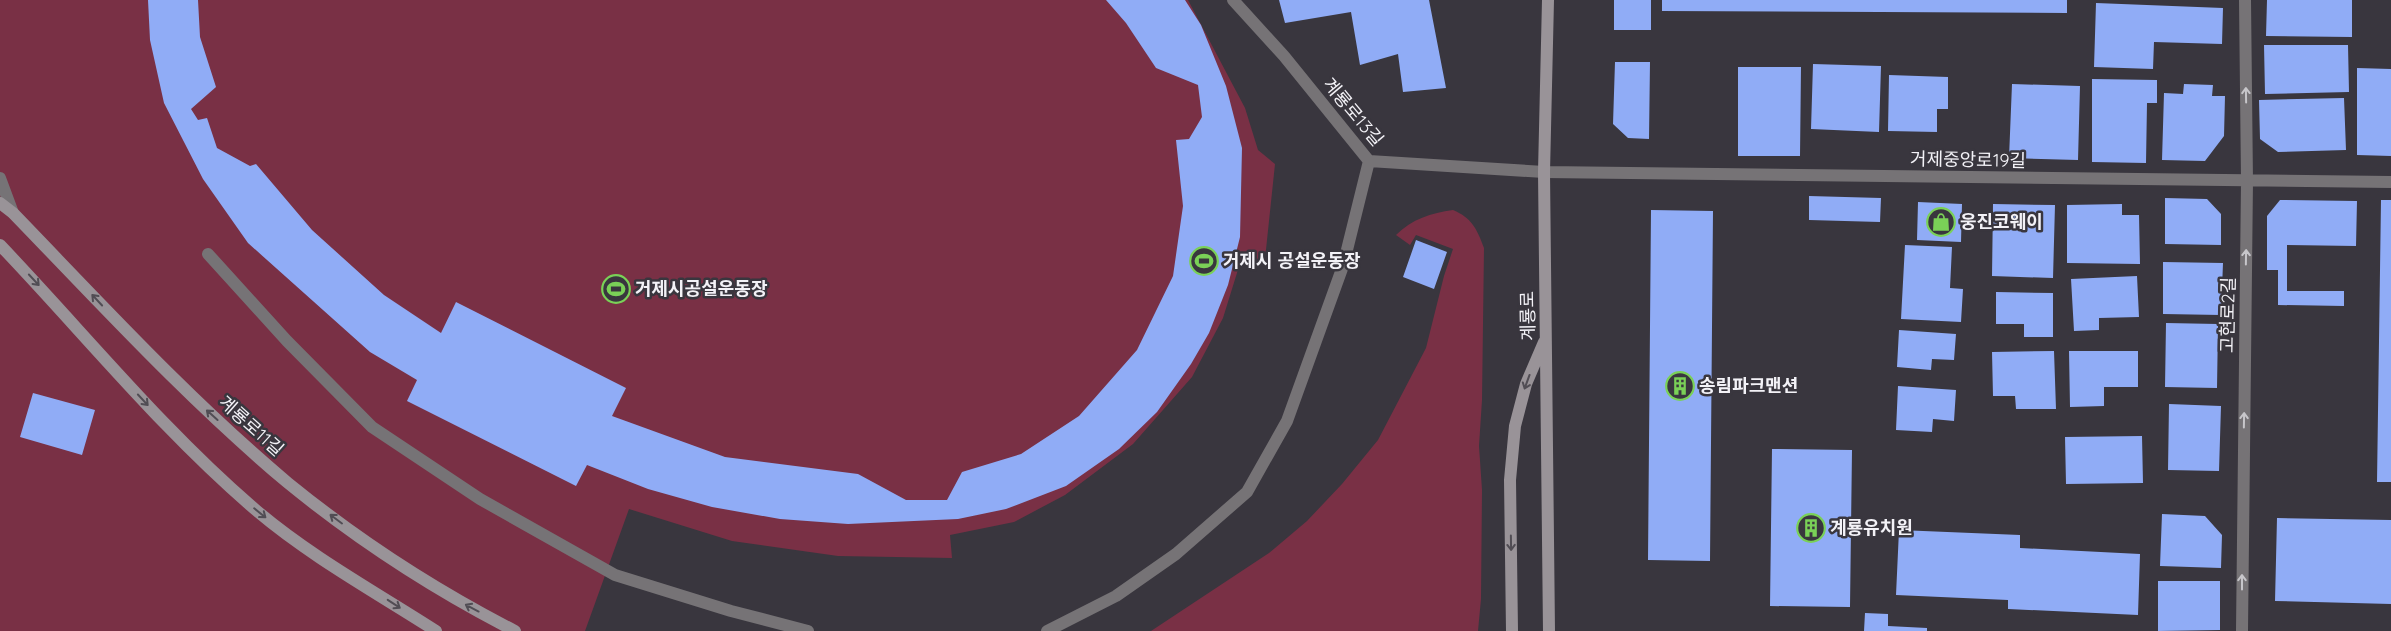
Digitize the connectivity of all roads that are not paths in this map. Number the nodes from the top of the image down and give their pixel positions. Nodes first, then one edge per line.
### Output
1 (1233, 0) edge
2 (1548, 0) edge
3 (2245, 0) edge
4 (1368, 161) junction
5 (1544, 172) junction
6 (0, 178) edge
7 (2247, 181) junction
8 (2391, 182) edge
9 (0, 203) edge
10 (13, 213) junction
11 (0, 245) edge
12 (208, 254) dead end
13 (1546, 337) junction
14 (1069, 620) junction
15 (436, 631) edge
16 (515, 631) edge
17 (808, 631) edge
18 (1047, 631) edge
19 (1059, 631) edge
20 (1512, 631) edge
21 (1550, 631) edge
22 (2242, 631) edge

1 - 4 street, 계룡로13길
2 - 5 street, 계룡로
7 -> 3 street, 고현로2길
4 - 5 street, 계룡로13길
4 - 14 street
5 - 7 street, 거제중앙로19길
5 - 13 street, 계룡로
6 - 10 street
7 - 8 street, 거제중앙로19길
22 -> 7 street, 고현로2길
9 - 10 street, 계룡로11길
16 -> 10 street, 계룡로11길
11 -> 15 street
12 - 17 street
13 -> 20 street
13 - 21 street, 계룡로
14 - 18 street
14 - 19 street

